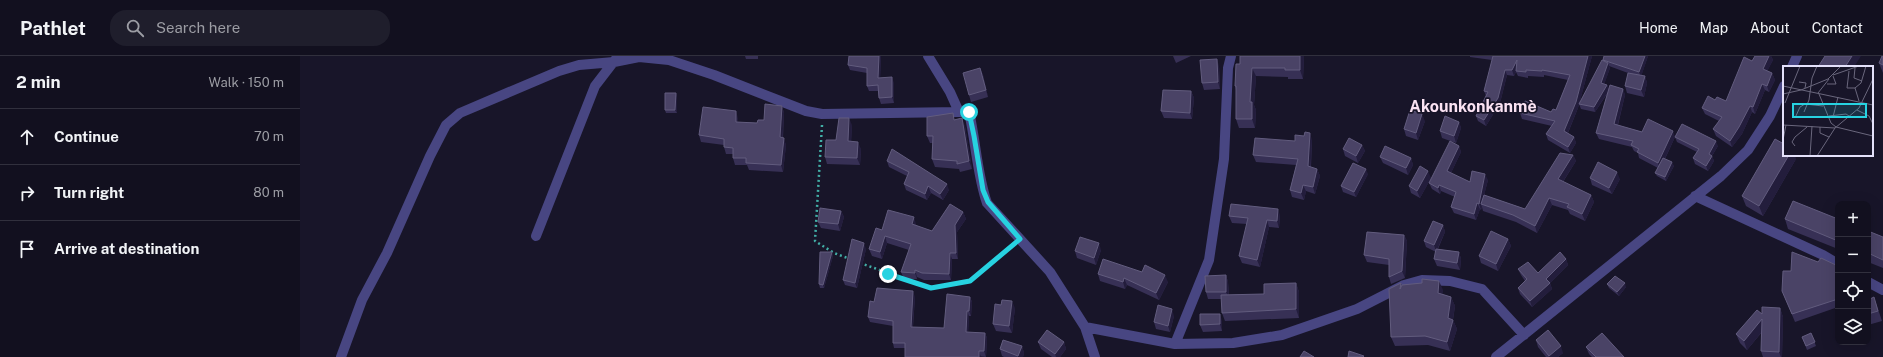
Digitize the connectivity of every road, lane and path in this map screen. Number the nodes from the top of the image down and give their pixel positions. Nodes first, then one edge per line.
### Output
1 (928, 56) edge
2 (1232, 56) edge
3 (1797, 56) edge
4 (615, 59) edge
5 (1792, 66) edge
6 (1783, 88) edge
7 (959, 112) junction
8 (822, 114) junction
9 (1696, 196) junction
10 (536, 236) dead end
11 (1020, 239) junction
12 (1835, 262) edge
13 (1871, 284) edge
14 (1883, 290) edge
15 (1085, 327) junction
16 (1524, 335) junction
17 (1175, 344) junction
18 (341, 357) edge
19 (1095, 357) edge
20 (1496, 357) edge

1 - 7 street
2 - 17 street
3 - 5 street
4 - 8 street
4 - 10 street
4 - 18 street
6 - 9 street
7 - 8 street
7 - 11 street
8 - 11 path
9 - 12 street
9 - 16 street
11 - 15 street
13 - 14 street
15 - 17 street
15 - 19 street
16 - 17 street
16 - 20 street

